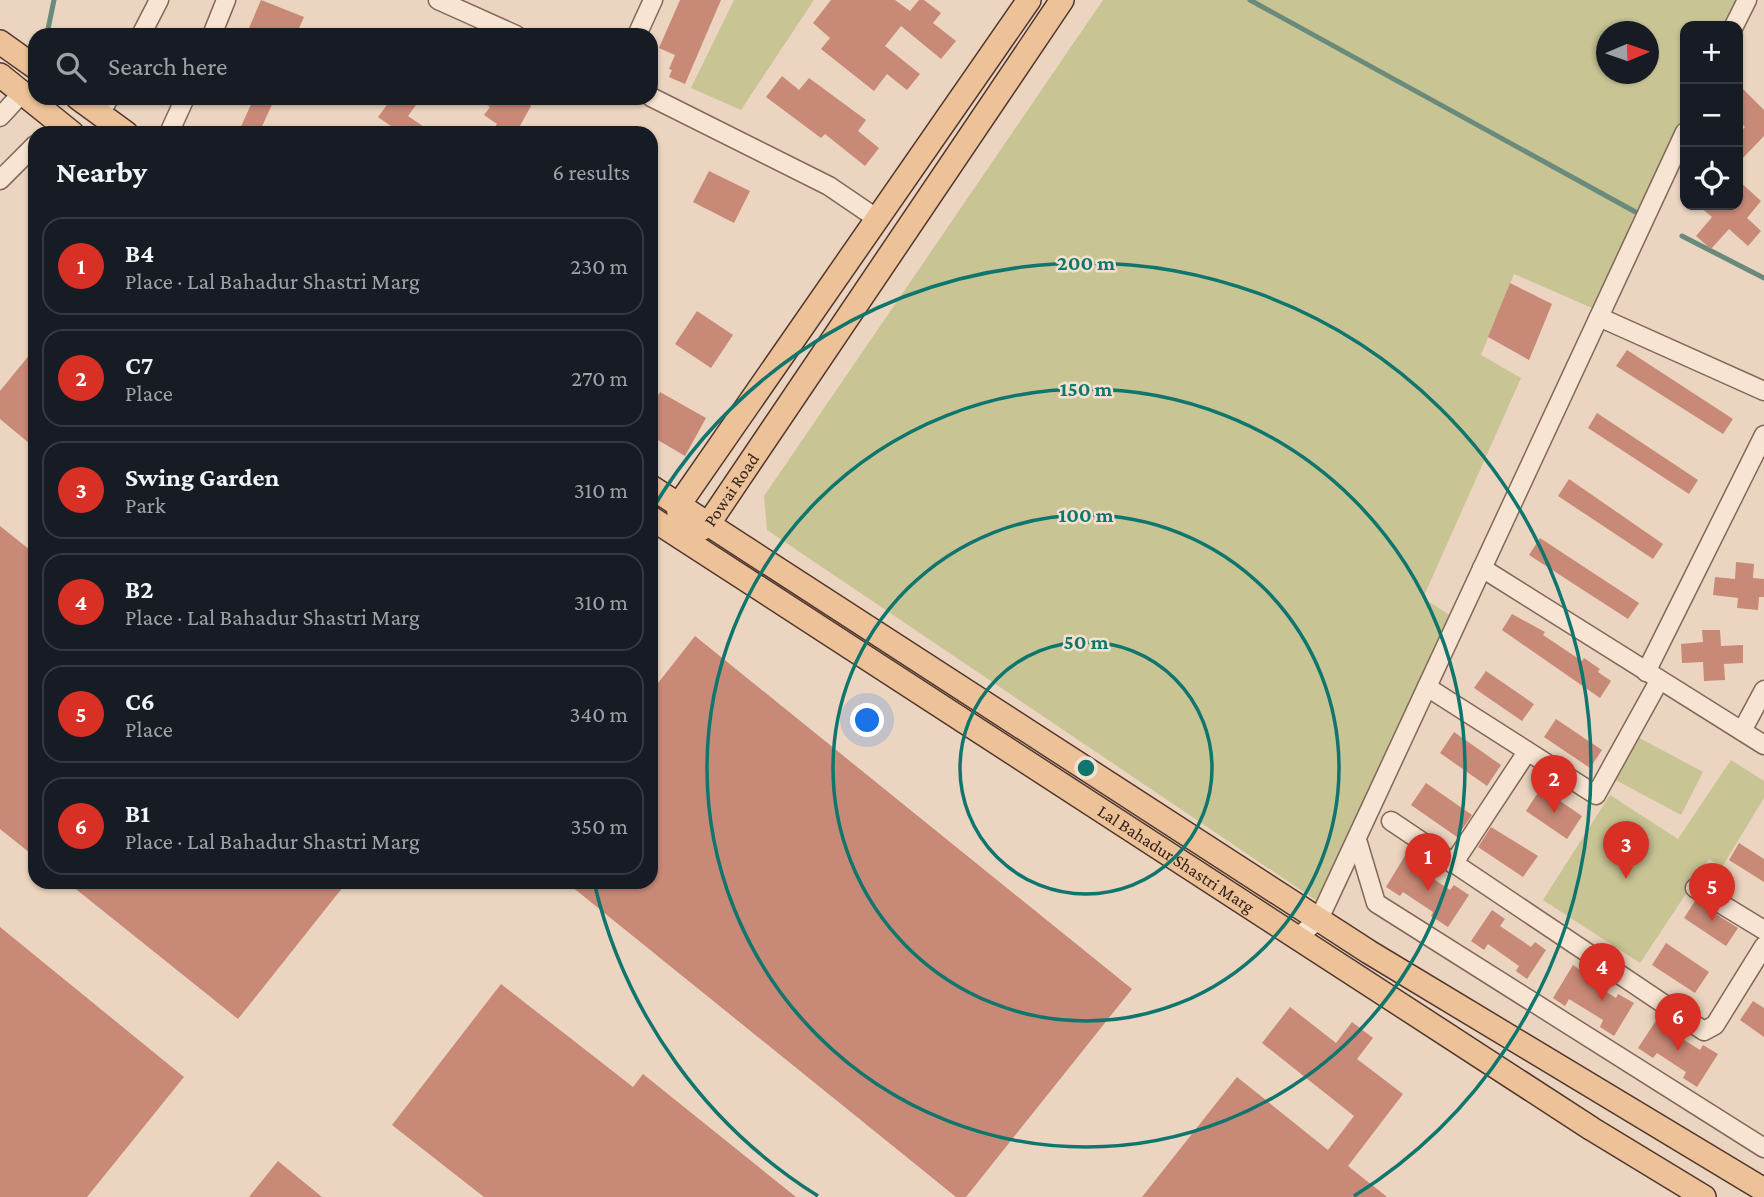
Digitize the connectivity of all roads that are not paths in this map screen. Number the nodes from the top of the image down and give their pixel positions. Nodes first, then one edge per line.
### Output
1 (159, 0) edge
2 (226, 0) edge
3 (438, 0) edge
4 (653, 0) edge
5 (1029, 0) edge
6 (1062, 0) edge
7 (1746, 0) edge
8 (1736, 21) edge
9 (145, 28) edge
10 (215, 28) edge
11 (500, 28) edge
12 (640, 28) edge
13 (0, 42) edge
14 (28, 62) edge
15 (0, 75) edge
16 (23, 92) junction
17 (28, 97) edge
18 (658, 100) edge
19 (36, 105) edge
20 (182, 105) edge
21 (104, 106) edge
22 (0, 117) edge
23 (56, 126) edge
24 (121, 126) edge
25 (172, 126) edge
26 (1680, 143) edge
27 (28, 152) edge
28 (0, 180) edge
29 (876, 218) junction
30 (1599, 317) junction
31 (1764, 391) edge
32 (1764, 435) edge
33 (658, 492) edge
34 (678, 506) junction
35 (658, 523) edge
36 (707, 526) junction
37 (682, 538) junction
38 (1482, 568) junction
39 (1652, 676) junction
40 (1427, 687) junction
41 (1764, 690) edge
42 (1742, 731) junction
43 (1764, 745) edge
44 (1527, 752) junction
45 (1391, 821) dead end
46 (1358, 843) dead end
47 (1453, 863) junction
48 (1695, 888) dead end
49 (1319, 919) junction
50 (1764, 930) edge
51 (1298, 937) junction
52 (1764, 946) edge
53 (1764, 1148) edge
54 (1764, 1190) edge
55 (1704, 1197) edge

1 - 9 street
2 - 10 street
3 - 11 street
4 - 12 street
5 - 29 main road, Powai Road
6 - 36 main road, Powai Road
7 - 8 street
13 - 14 main road
15 - 16 main road
16 - 17 main road
16 - 22 street
18 - 29 street
19 - 23 main road
20 - 25 street
21 - 24 main road
26 - 30 street
27 - 28 street
29 - 34 main road, Powai Road
30 - 31 street
30 - 38 street
32 - 39 street
33 - 34 main road
34 - 36 main road, Lal Bahadur Shastri Marg
34 - 37 main road, Powai Road
35 - 37 main road, Lal Bahadur Shastri Marg
36 - 37 main road, Powai Road
36 - 49 main road, Lal Bahadur Shastri Marg
37 - 51 main road, Lal Bahadur Shastri Marg
38 - 39 street
38 - 40 street
39 - 42 street
39 - 44 street
40 - 44 street
40 - 49 street
41 - 42 street
42 - 43 street
44 - 47 street
45 - 47 street
46 - 53 street
47 - 52 street
48 - 50 street
49 - 51 street
49 - 54 main road, Lal Bahadur Shastri Marg
51 - 55 main road, Lal Bahadur Shastri Marg

